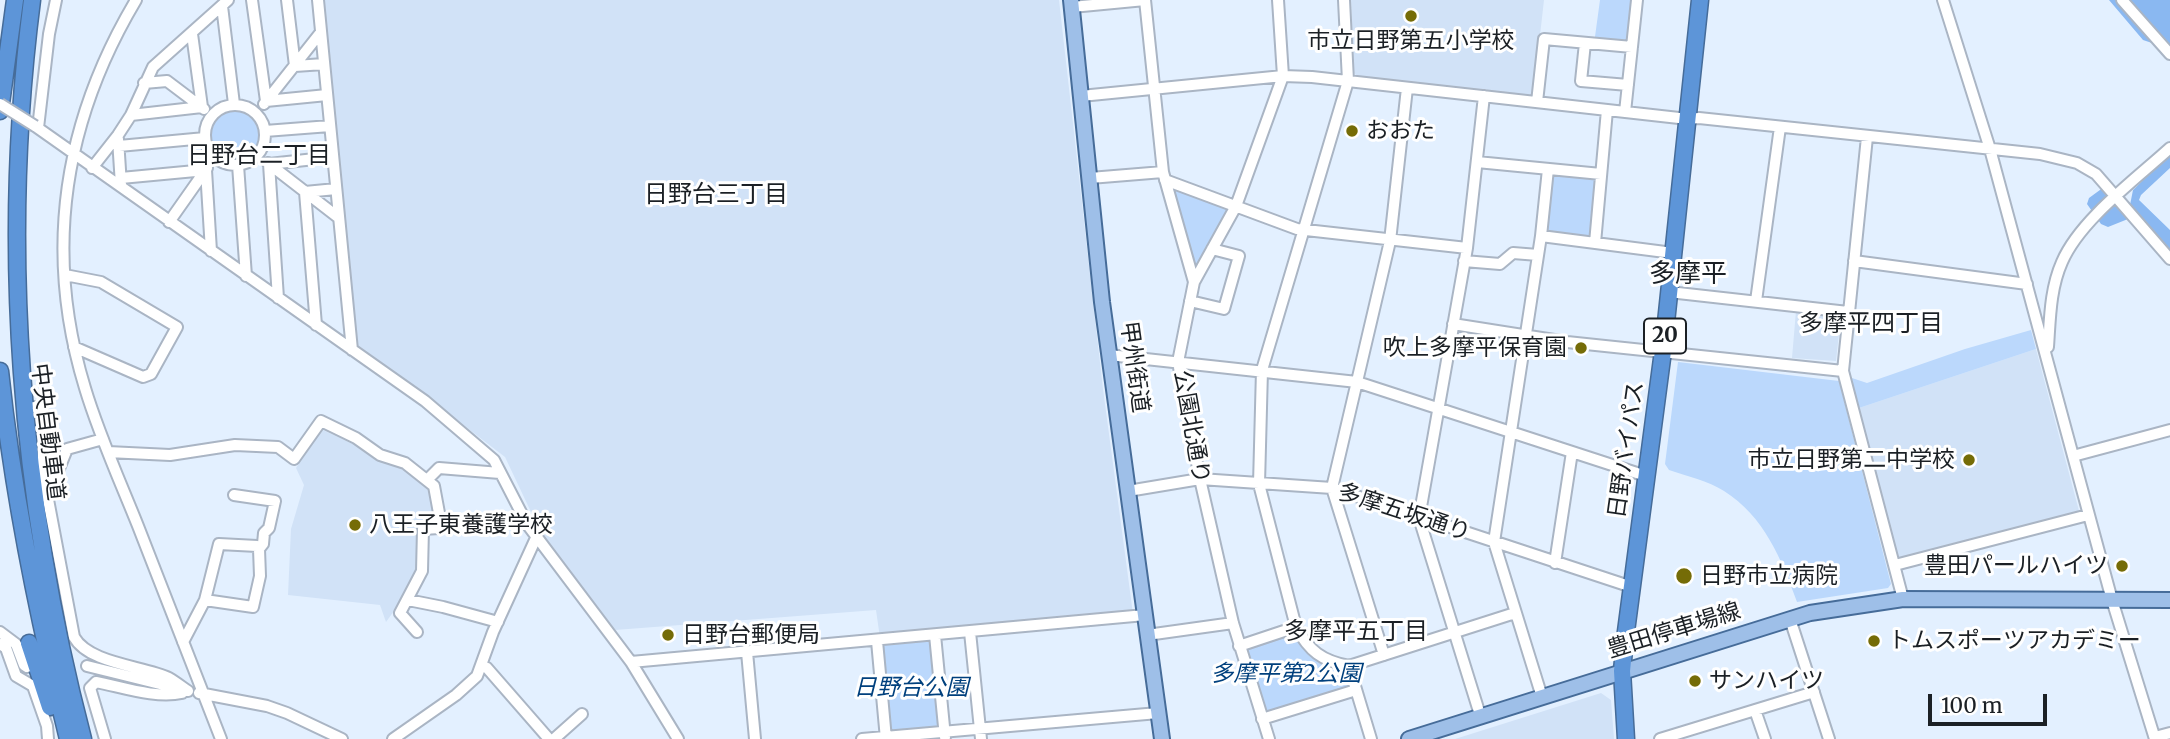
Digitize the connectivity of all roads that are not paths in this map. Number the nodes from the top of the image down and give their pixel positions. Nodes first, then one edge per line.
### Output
1 (15, 0) edge
2 (32, 0) edge
3 (56, 0) edge
4 (136, 0) edge
5 (252, 0) edge
6 (287, 0) edge
7 (318, 0) edge
8 (1145, 0) edge
9 (1278, 0) edge
10 (1345, 0) edge
11 (1637, 0) edge
12 (1700, 0) edge
13 (1943, 0) edge
14 (2122, 0) edge
15 (225, 3) edge
16 (1072, 4) edge
17 (321, 32) junction
18 (192, 34) junction
19 (1585, 43) junction
20 (1632, 47) junction
21 (2170, 54) edge
22 (324, 64) junction
23 (295, 66) junction
24 (1283, 76) junction
25 (1348, 82) junction
26 (144, 83) junction
27 (1628, 85) junction
28 (1406, 88) junction
29 (1153, 89) junction
30 (327, 95) junction
31 (1081, 96) junction
32 (1484, 96) junction
33 (266, 101) junction
34 (1536, 102) junction
35 (0, 104) edge
36 (234, 104) junction
37 (202, 107) junction
38 (1607, 110) junction
39 (0, 112) edge
40 (1625, 112) junction
41 (256, 113) junction
42 (131, 115) junction
43 (212, 115) junction
44 (1688, 119) junction
45 (330, 126) junction
46 (1780, 127) junction
47 (35, 129) junction
48 (265, 131) junction
49 (1867, 137) junction
50 (205, 138) junction
51 (118, 141) junction
52 (2170, 148) edge
53 (1990, 149) junction
54 (72, 154) junction
55 (258, 155) junction
56 (215, 157) junction
57 (333, 158) junction
58 (1477, 162) junction
59 (269, 164) junction
60 (238, 165) junction
61 (92, 168) junction
62 (1548, 169) junction
63 (206, 170) junction
64 (1601, 174) junction
65 (1164, 176) junction
66 (1090, 178) junction
67 (121, 183) junction
68 (336, 188) junction
69 (305, 192) junction
70 (2116, 197) junction
71 (1236, 206) junction
72 (339, 218) junction
73 (169, 222) junction
74 (1303, 230) junction
75 (1541, 236) junction
76 (1390, 241) junction
77 (1595, 243) junction
78 (1466, 248) junction
79 (1212, 249) junction
80 (211, 251) junction
81 (1673, 253) junction
82 (1538, 255) junction
83 (2170, 259) edge
84 (1464, 261) junction
85 (1854, 261) junction
86 (65, 275) junction
87 (246, 276) junction
88 (1194, 282) junction
89 (2027, 284) junction
90 (1669, 292) junction
91 (278, 298) junction
92 (1190, 301) junction
93 (1756, 301) junction
94 (1848, 312) junction
95 (2035, 312) junction
96 (2050, 312) junction
97 (1454, 324) junction
98 (316, 325) junction
99 (1525, 336) junction
100 (74, 347) junction
101 (352, 350) junction
102 (1663, 351) junction
103 (1109, 355) junction
104 (2048, 357) junction
105 (1178, 362) junction
106 (1262, 370) junction
107 (0, 371) edge
108 (1843, 371) junction
109 (1357, 382) junction
110 (1439, 407) junction
111 (28, 408) dead end
112 (2170, 429) edge
113 (1510, 431) junction
114 (103, 439) junction
115 (108, 452) junction
116 (1572, 452) junction
117 (2073, 456) junction
118 (499, 473) junction
119 (1646, 476) junction
120 (1200, 479) junction
121 (427, 480) junction
122 (1259, 484) junction
123 (1332, 488) junction
124 (1128, 491) junction
125 (234, 495) dead end
126 (47, 498) junction
127 (2088, 515) junction
128 (1419, 518) junction
129 (536, 538) junction
130 (1494, 542) junction
131 (259, 549) junction
132 (1555, 563) junction
133 (1895, 565) junction
134 (1632, 587) junction
135 (1903, 599) junction
136 (205, 600) junction
137 (408, 600) junction
138 (2112, 600) junction
139 (2170, 600) edge
140 (51, 605) junction
141 (1515, 613) junction
142 (1145, 615) junction
143 (1790, 619) junction
144 (498, 622) junction
145 (1233, 623) junction
146 (1296, 627) junction
147 (0, 632) edge
148 (417, 632) dead end
149 (970, 632) junction
150 (1454, 633) junction
151 (936, 635) junction
152 (1147, 635) junction
153 (877, 640) junction
154 (183, 642) junction
155 (0, 643) edge
156 (29, 643) dead end
157 (1239, 646) junction
158 (747, 652) junction
159 (1384, 655) junction
160 (631, 662) junction
161 (88, 666) dead end
162 (482, 666) junction
163 (1349, 666) junction
164 (27, 667) dead end
165 (1622, 671) junction
166 (1356, 690) junction
167 (188, 691) junction
168 (1814, 692) junction
169 (203, 694) junction
170 (1542, 697) junction
171 (1755, 710) junction
172 (1158, 713) junction
173 (582, 714) dead end
174 (1480, 718) junction
175 (1262, 719) junction
176 (1700, 727) junction
177 (2170, 733) edge
178 (980, 734) edge
179 (410, 735) edge
180 (945, 735) edge
181 (886, 738) edge
182 (2155, 738) edge
183 (48, 739) edge
184 (60, 739) edge
185 (68, 739) edge
186 (83, 739) edge
187 (94, 739) edge
188 (105, 739) edge
189 (221, 739) edge
190 (342, 739) edge
191 (393, 739) edge
192 (552, 739) edge
193 (678, 739) edge
194 (755, 739) edge
195 (862, 739) edge
196 (1162, 739) edge
197 (1269, 739) edge
198 (1371, 739) edge
199 (1409, 739) edge
200 (1626, 739) edge
201 (1660, 739) edge
202 (1701, 739) edge
203 (1765, 739) edge
204 (1829, 739) edge

1 - 39 highway
2 - 140 highway, 中央自動車道
3 - 47 street
4 - 54 street
5 - 33 street
6 - 23 street
7 - 17 street
8 - 16 street
8 - 29 street
9 - 24 street, 公園北通り
10 - 25 street
11 - 20 street
12 - 44 highway, 日野バイパス / 20
13 - 53 street
14 - 21 street
15 - 18 street
15 - 36 street
16 - 31 main road, 甲州街道
17 - 22 street
17 - 23 street
18 - 26 street
18 - 37 street
19 - 20 street
19 - 27 street
19 - 34 street
20 - 27 street
22 - 23 street
22 - 30 street
23 - 33 street
24 - 25 street
24 - 29 street
24 - 71 street, 公園北通り
25 - 28 street
25 - 74 street
26 - 37 street
26 - 42 street
27 - 40 street
28 - 32 street
28 - 76 street
29 - 31 street
29 - 65 street
30 - 33 street
30 - 45 street
31 - 66 main road, 甲州街道
32 - 34 street
32 - 58 street
33 - 41 street
34 - 38 street
35 - 47 street, bridge
36 - 41 street
36 - 43 street
37 - 42 street
37 - 43 street
38 - 40 street
38 - 64 street
39 - 47 street
40 - 44 street
41 - 48 street
42 - 51 street
43 - 50 street
44 - 46 street
44 - 81 highway, 日野バイパス / 20
45 - 48 street
45 - 57 street
46 - 49 street
46 - 93 street
47 - 54 street
48 - 55 street
49 - 53 street
49 - 85 street
50 - 51 street
50 - 56 street
51 - 61 street
51 - 67 street
52 - 70 street
53 - 70 street
53 - 89 street
54 - 61 street
54 - 86 street
55 - 59 street
55 - 60 street
56 - 60 street
56 - 63 street
57 - 59 street
57 - 68 street
58 - 62 street
58 - 78 street
59 - 69 street
59 - 91 street
60 - 87 street
61 - 67 street
62 - 64 street
62 - 75 street
63 - 67 street
63 - 73 street
63 - 80 street
64 - 77 street
65 - 66 street
65 - 71 street
65 - 88 street
66 - 103 main road, 甲州街道
67 - 73 street
68 - 69 street
68 - 72 street
69 - 72 street
69 - 98 street
70 - 83 street
70 - 96 street
71 - 74 street
71 - 79 street, 公園北通り
72 - 101 street
73 - 80 street
74 - 76 street
74 - 106 street
75 - 77 street
75 - 82 street
76 - 78 street
76 - 109 street
77 - 81 street
78 - 84 street
79 - 88 street, 公園北通り
79 - 92 street
80 - 87 street
81 - 90 highway, 日野バイパス / 20
82 - 84 street
82 - 99 street
84 - 97 street
85 - 89 street
85 - 94 street
86 - 100 street
86 - 100 street
87 - 91 street
88 - 92 street, 公園北通り
89 - 95 street
90 - 93 street
90 - 102 highway, 日野バイパス / 20
91 - 98 street
92 - 105 street, 公園北通り
93 - 94 street
94 - 108 street
95 - 96 street
95 - 104 street
96 - 104 street
97 - 99 street
97 - 110 street
98 - 101 street
99 - 102 street
99 - 113 street
100 - 114 street
101 - 118 street
102 - 108 street
102 - 119 highway, 日野バイパス / 20
103 - 105 street
103 - 124 main road, 甲州街道
104 - 117 street
105 - 106 street
105 - 120 street, 公園北通り
106 - 109 street
106 - 122 street
107 - 185 highway, 中央自動車道
108 - 133 street
109 - 110 street
109 - 123 street
110 - 113 street
110 - 128 street
111 - 126 street
112 - 117 street
113 - 116 street
113 - 130 street
114 - 115 street
114 - 126 street
115 - 121 street
115 - 154 street
116 - 119 street
116 - 132 street
117 - 127 street
118 - 121 street
118 - 129 street
119 - 134 highway, 日野バイパス / 20
120 - 122 street, 多摩五坂通り
120 - 124 street, 多摩五坂通り
120 - 145 street, 公園北通り
121 - 137 street
122 - 123 street, 多摩五坂通り
122 - 146 street
123 - 128 street, 多摩五坂通り
123 - 159 street
124 - 142 main road, 甲州街道
125 - 131 street
126 - 167 street
127 - 133 street
127 - 138 street
128 - 130 street, 多摩五坂通り
128 - 150 street
129 - 144 street
129 - 160 street
130 - 132 street, 多摩五坂通り
130 - 141 street
131 - 136 street
131 - 136 street
132 - 134 street, 多摩五坂通り
133 - 135 street
134 - 165 highway, 日野バイパス / 20
135 - 138 main road, 豊田停車場線
135 - 143 main road, 豊田停車場線
136 - 154 street
137 - 144 street
137 - 148 street
138 - 139 main road, 豊田停車場線
138 - 182 street
140 - 186 highway, 中央自動車道
140 - 187 highway
141 - 150 street
141 - 170 street
142 - 149 street
142 - 152 main road, 甲州街道
143 - 165 main road, 豊田停車場線
143 - 168 street
144 - 162 street
145 - 152 street
145 - 157 street, 公園北通り
146 - 157 street
146 - 163 street
147 - 164 street
149 - 151 street
149 - 178 street
150 - 159 street
150 - 174 street
151 - 153 street
151 - 180 street
152 - 172 main road, 甲州街道
153 - 158 street
153 - 181 street
154 - 169 street
155 - 183 street
156 - 184 highway
157 - 175 street, 公園北通り
158 - 160 street
158 - 194 street
159 - 163 street
160 - 193 street
161 - 167 street
162 - 179 street
162 - 192 street
163 - 166 street
165 - 170 main road, 豊田停車場線
165 - 200 highway, 日野バイパス / 20
166 - 175 street
166 - 198 street
167 - 169 street
167 - 188 street
168 - 171 street
168 - 204 street
169 - 189 street
169 - 190 street
170 - 174 main road, 豊田停車場線
171 - 176 street
171 - 203 street
172 - 178 street
172 - 196 main road, 甲州街道
173 - 192 street
174 - 199 main road, 豊田停車場線
175 - 197 street, 公園北通り
176 - 201 street
176 - 202 street
177 - 182 street
178 - 180 street
179 - 191 street
180 - 181 street
181 - 195 street

